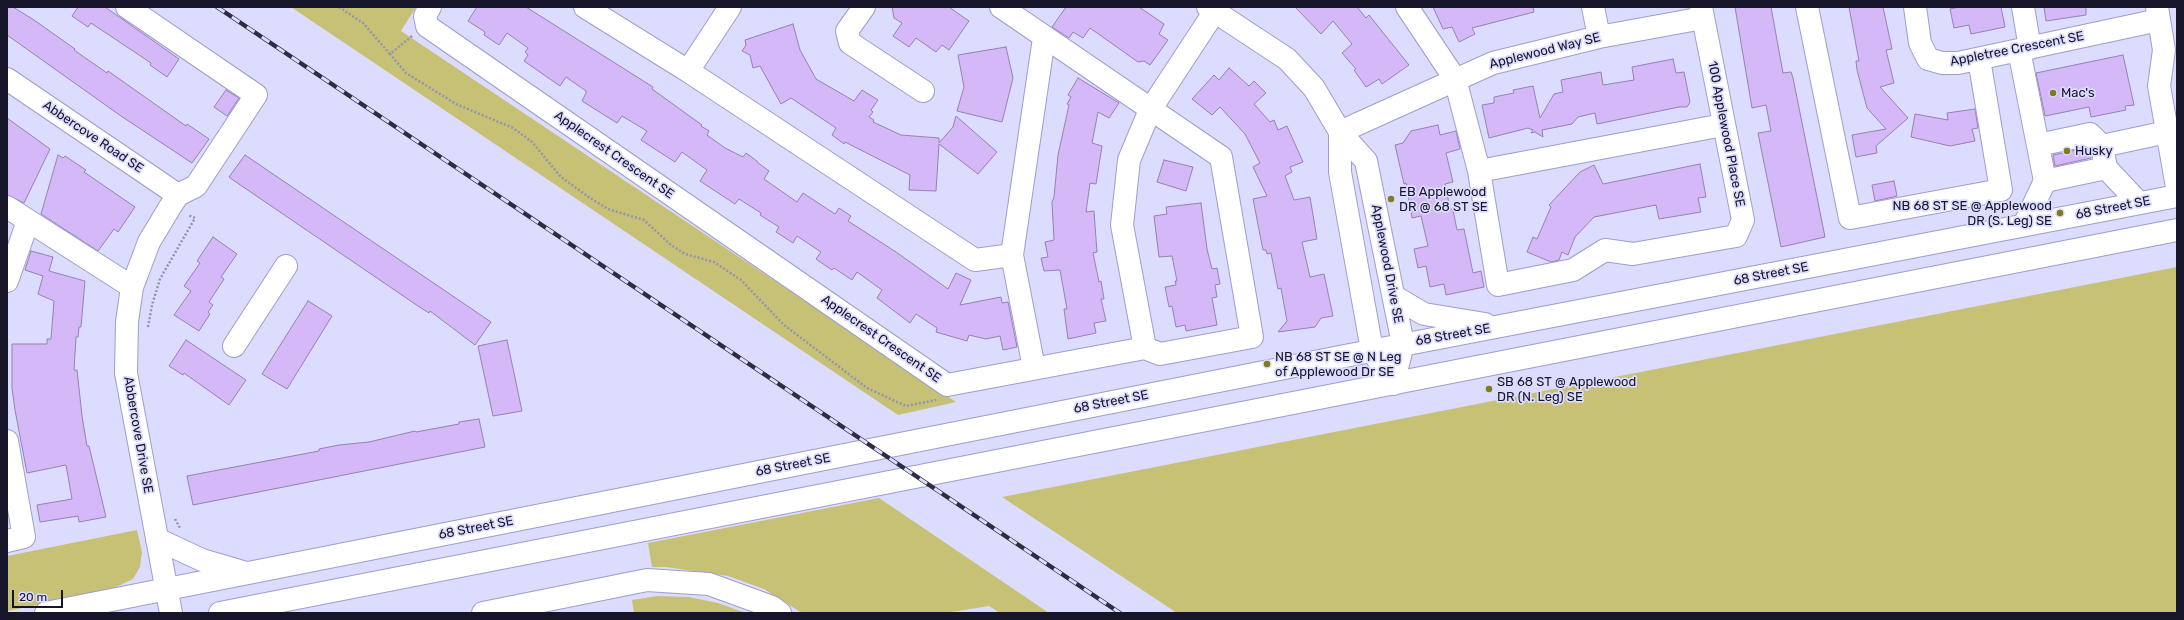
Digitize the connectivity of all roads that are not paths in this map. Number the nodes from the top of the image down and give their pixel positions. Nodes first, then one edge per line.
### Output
1 (127, 7) edge
2 (585, 7) edge
3 (730, 7) edge
4 (864, 7) edge
5 (1001, 7) edge
6 (1408, 7) edge
7 (1593, 7) edge
8 (1807, 7) edge
9 (1915, 7) edge
10 (2023, 7) edge
11 (1211, 9) edge
12 (1702, 13) edge
13 (2158, 14) edge
14 (429, 17) edge
15 (1599, 37) junction
16 (1044, 38) junction
17 (2024, 49) junction
18 (2171, 58) edge
19 (1979, 59) junction
20 (688, 72) junction
21 (7, 79) edge
22 (1456, 80) junction
23 (923, 91) dead end
24 (1150, 110) junction
25 (1724, 125) junction
26 (1340, 132) junction
27 (2167, 132) junction
28 (2038, 145) junction
29 (2102, 146) junction
30 (2106, 168) junction
31 (1479, 171) junction
32 (2045, 181) junction
33 (2177, 187) edge
34 (178, 195) junction
35 (2177, 196) edge
36 (2139, 203) junction
37 (7, 207) edge
38 (28, 221) junction
39 (2024, 226) junction
40 (2177, 230) edge
41 (1012, 255) junction
42 (286, 266) dead end
43 (7, 281) edge
44 (132, 287) junction
45 (1394, 297) junction
46 (1500, 327) junction
47 (1403, 344) junction
48 (234, 346) dead end
49 (1145, 348) junction
50 (1372, 350) junction
51 (1034, 368) junction
52 (1393, 384) junction
53 (7, 441) edge
54 (157, 539) junction
55 (7, 541) edge
56 (248, 573) junction
57 (166, 589) junction
58 (495, 612) edge
59 (46, 613) edge
60 (171, 613) edge
61 (220, 613) edge
62 (780, 613) edge

1 - 34 main road
2 - 20 main road
3 - 20 main road
4 - 23 main road
5 - 16 main road
6 - 22 main road
7 - 15 main road
8 - 19 main road
9 - 19 main road, Appletree Crescent SE
10 - 17 main road
11 - 24 main road
11 - 26 main road, Applewood Drive SE
12 - 15 main road, Applewood Way SE
12 - 25 main road, 100 Applewood Place SE
13 - 17 main road, Appletree Crescent SE
13 - 18 main road
14 - 51 main road, Applecrest Crescent SE
15 - 22 main road, Applewood Way SE
16 - 24 main road
16 - 41 main road
17 - 19 main road, Appletree Crescent SE
17 - 28 main road
18 - 27 main road
20 - 41 main road
21 - 34 main road, Abbercove Road SE
22 - 26 main road, Applewood Way SE
22 - 31 main road
24 - 49 main road
24 - 49 main road
25 - 31 main road
25 - 31 main road, 100 Applewood Place SE
26 - 45 main road, Applewood Drive SE
26 - 50 main road
27 - 29 main road
27 - 33 main road
28 - 29 main road
28 - 32 main road
29 - 30 main road
30 - 32 main road
30 - 36 main road
32 - 39 main road
34 - 44 main road, Abbercove Drive SE
35 - 36 main road, 68 Street SE
36 - 39 main road, 68 Street SE
37 - 38 main road
38 - 43 main road
38 - 44 main road
39 - 46 main road, 68 Street SE
40 - 52 main road
41 - 51 main road
42 - 48 main road
44 - 54 main road, Abbercove Drive SE
45 - 46 main road
45 - 47 main road, Applewood Drive SE
46 - 47 main road, 68 Street SE
47 - 50 main road, 68 Street SE
47 - 52 main road, Applewood Drive SE
49 - 51 main road, Applecrest Crescent SE
50 - 52 main road
50 - 56 main road, 68 Street SE
52 - 61 main road
53 - 55 main road
54 - 56 main road
54 - 57 main road, Abbercove Drive SE
56 - 57 main road, 68 Street SE
57 - 59 main road, 68 Street SE
57 - 60 main road, Abbercove Drive SE
58 - 62 main road

